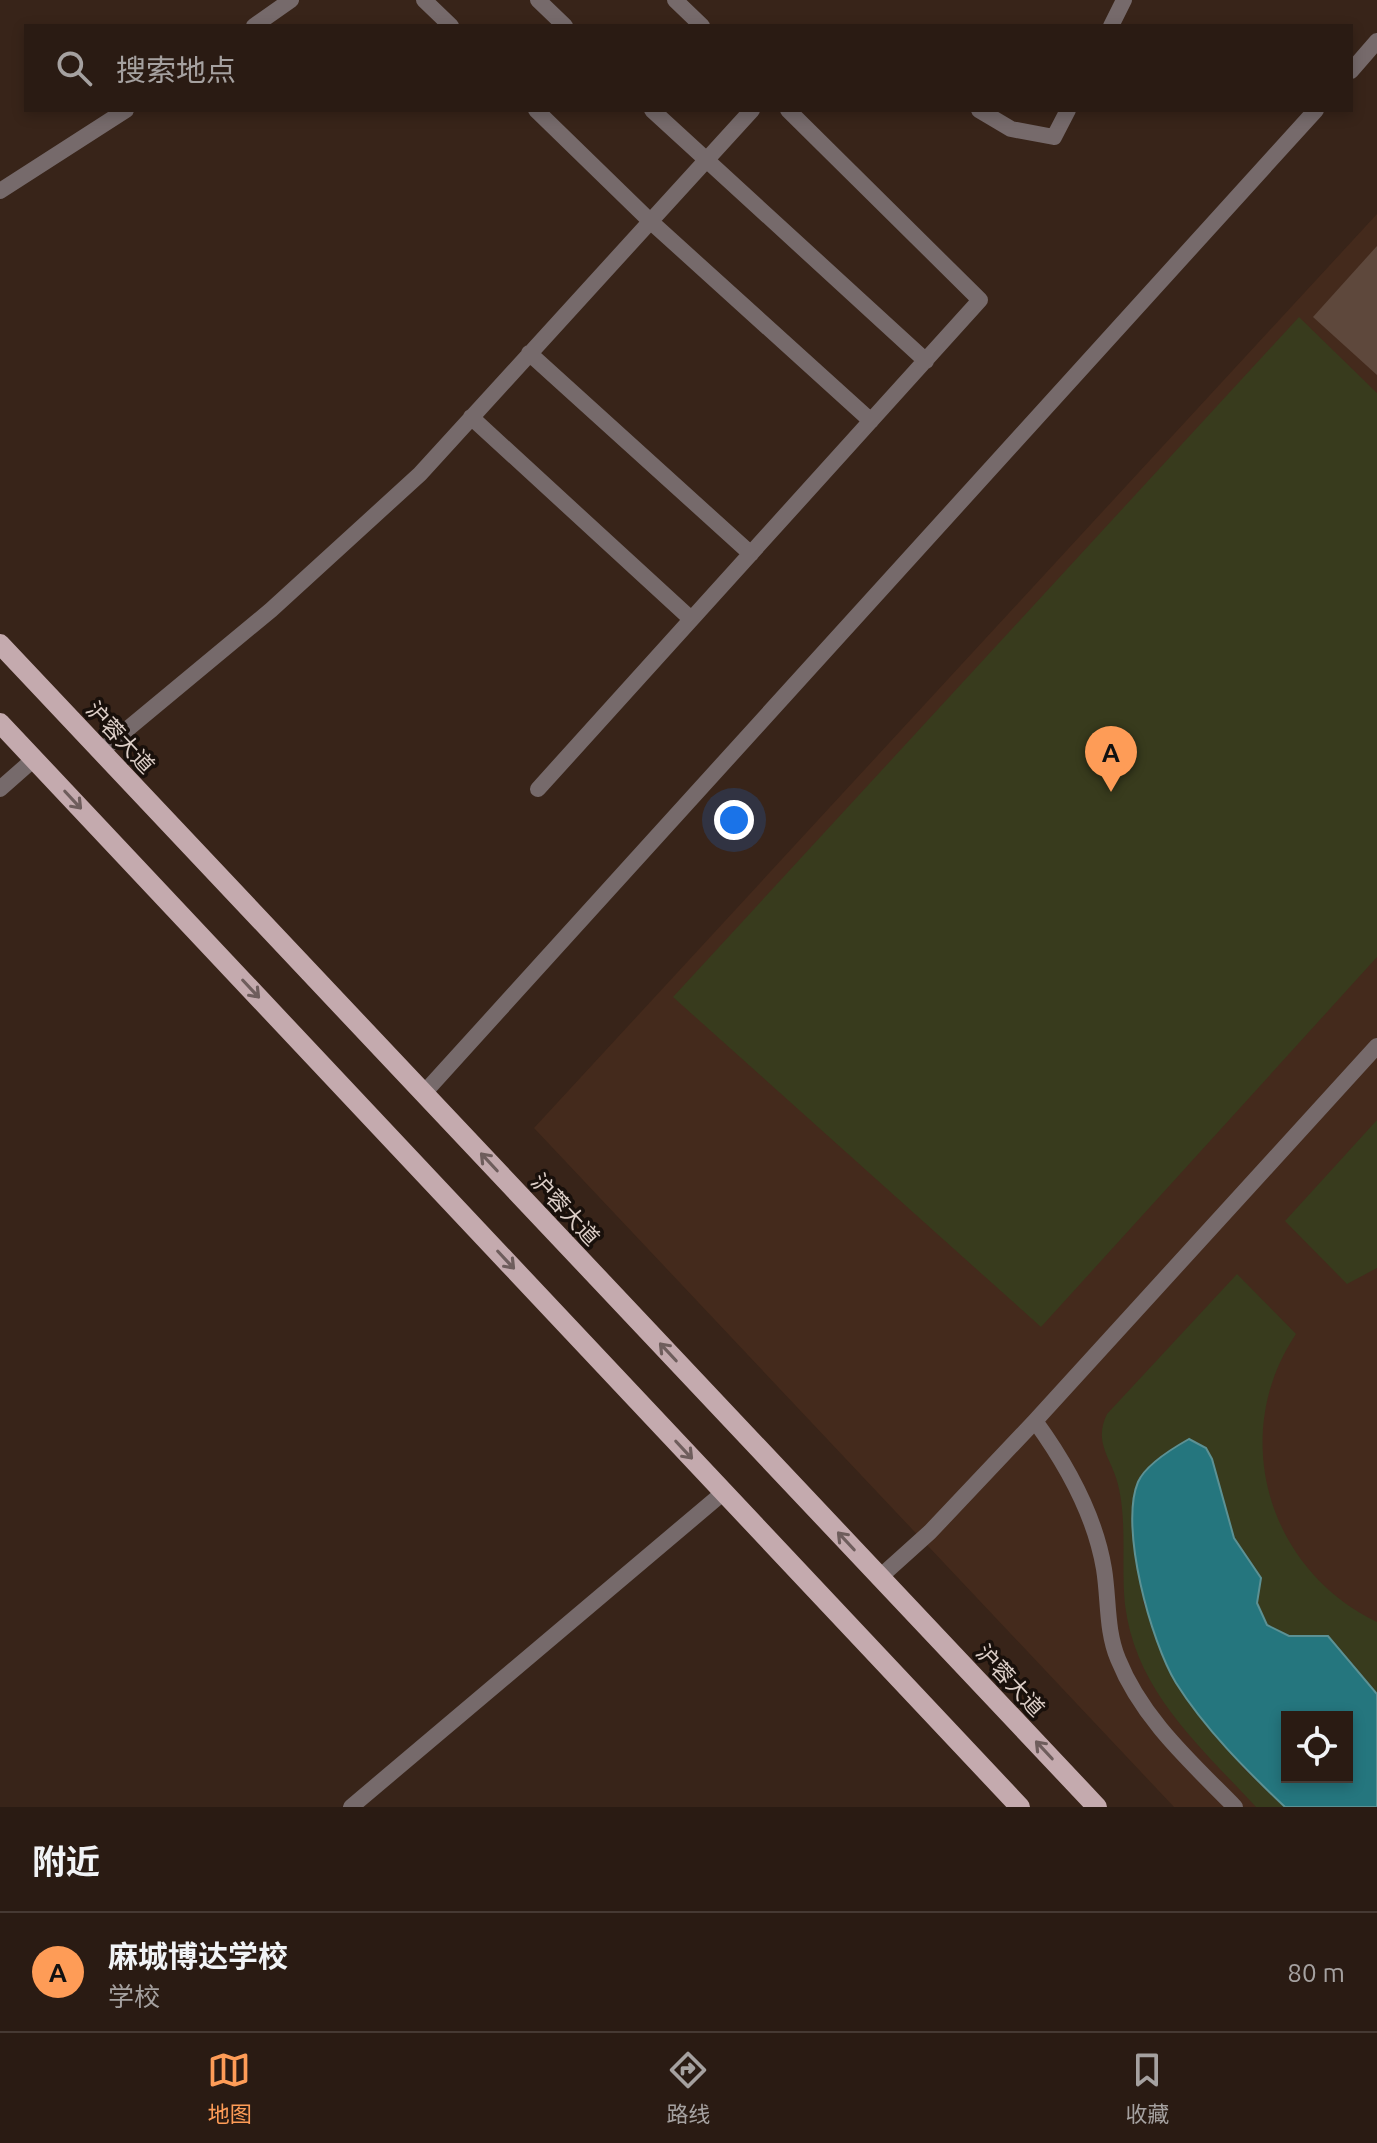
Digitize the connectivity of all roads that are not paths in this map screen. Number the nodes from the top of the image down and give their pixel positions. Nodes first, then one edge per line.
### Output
1 (291, 0) edge
2 (424, 0) edge
3 (538, 0) edge
4 (675, 0) edge
5 (1124, 0) edge
6 (257, 24) edge
7 (449, 24) edge
8 (563, 24) edge
9 (700, 24) edge
10 (1112, 24) edge
11 (1377, 41) edge
12 (1353, 69) edge
13 (123, 112) edge
14 (538, 112) edge
15 (654, 112) edge
16 (750, 112) edge
17 (790, 112) edge
18 (982, 112) edge
19 (1067, 112) edge
20 (1314, 112) edge
21 (705, 160) junction
22 (0, 191) edge
23 (649, 220) junction
24 (529, 353) junction
25 (926, 361) junction
26 (471, 417) junction
27 (871, 421) junction
28 (751, 554) junction
29 (691, 619) junction
30 (0, 644) edge
31 (0, 723) edge
32 (101, 751) junction
33 (34, 759) junction
34 (0, 789) edge
35 (538, 789) dead end
36 (1377, 1046) edge
37 (424, 1093) junction
38 (1035, 1421) junction
39 (724, 1492) junction
40 (880, 1577) junction
41 (351, 1807) edge
42 (1020, 1807) edge
43 (1097, 1807) edge
44 (1235, 1807) edge

1 - 6 street
2 - 7 street
3 - 8 street
4 - 9 street
5 - 10 street
11 - 12 street
13 - 22 street
14 - 23 street
15 - 21 street
16 - 21 street
17 - 25 street
18 - 19 street
20 - 37 street
21 - 23 street
21 - 25 street
23 - 24 street
23 - 27 street
24 - 26 street
24 - 28 street
25 - 27 street
26 - 29 street
26 - 32 street
27 - 28 street
28 - 29 street
29 - 35 street
30 - 32 main road, 沪蓉大道
31 - 33 main road
32 - 37 main road, 沪蓉大道
33 - 34 street
33 -> 39 main road
36 - 38 street
40 -> 37 main road, 沪蓉大道
38 - 40 street
38 - 44 street
39 - 41 street
39 - 42 main road
43 -> 40 main road, 沪蓉大道

